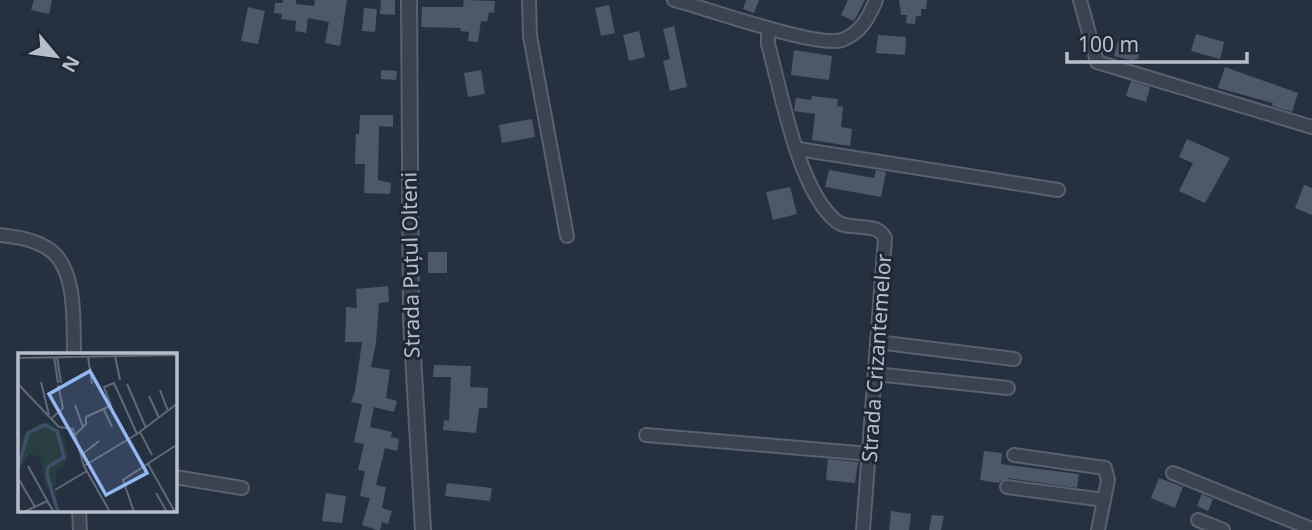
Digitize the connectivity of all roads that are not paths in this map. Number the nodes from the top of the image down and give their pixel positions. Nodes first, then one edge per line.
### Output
1 (409, 0) edge
2 (529, 0) edge
3 (674, 0) edge
4 (876, 0) edge
5 (1080, 0) edge
6 (768, 28) junction
7 (1312, 127) edge
8 (798, 149) junction
9 (1058, 190) dead end
10 (0, 235) edge
11 (567, 236) dead end
12 (877, 342) junction
13 (74, 353) edge
14 (1014, 359) dead end
15 (875, 374) junction
16 (1008, 388) dead end
17 (646, 435) dead end
18 (870, 454) junction
19 (1014, 455) dead end
20 (1173, 473) dead end
21 (177, 477) edge
22 (1007, 487) dead end
23 (242, 488) dead end
24 (1104, 500) junction
25 (79, 512) edge
26 (1198, 520) dead end
27 (1312, 529) edge
28 (80, 530) edge
29 (423, 530) edge
30 (863, 530) edge
31 (1098, 530) edge
32 (1223, 530) edge

1 - 29 street, Strada Puțul Olteni
2 - 11 street
3 - 6 street
4 - 6 street
5 - 7 street
6 - 8 street, Strada Crizantemelor
8 - 9 street
8 - 12 street, Strada Crizantemelor
10 - 13 street
12 - 14 street
12 - 15 street, Strada Crizantemelor
15 - 16 street
15 - 18 street, Strada Crizantemelor
17 - 18 street
18 - 30 street, Strada Crizantemelor
19 - 24 street
20 - 27 street
21 - 23 street
22 - 24 street
24 - 31 street
25 - 28 street
26 - 32 street

